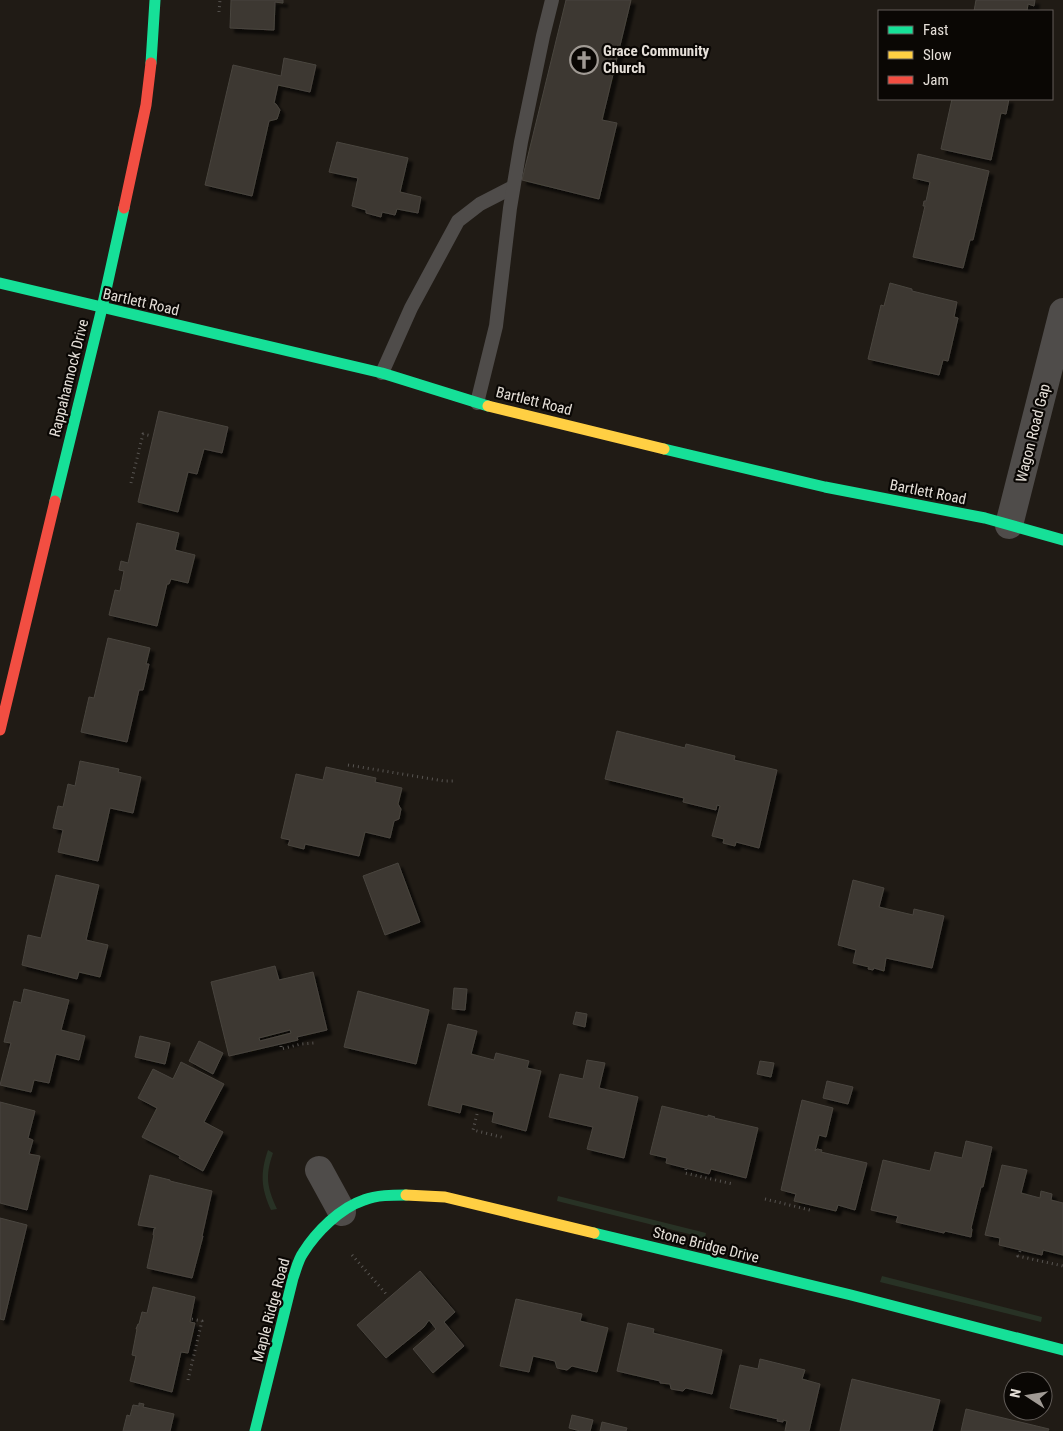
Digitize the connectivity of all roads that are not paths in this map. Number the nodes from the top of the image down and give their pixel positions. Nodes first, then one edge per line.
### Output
1 (155, 0) edge
2 (552, 0) edge
3 (513, 187) junction
4 (0, 284) edge
5 (102, 308) junction
6 (1063, 312) edge
7 (382, 373) junction
8 (477, 403) junction
9 (1009, 525) junction
10 (1063, 540) edge
11 (0, 730) edge
12 (319, 1170) dead end
13 (342, 1212) junction
14 (1063, 1350) edge
15 (255, 1431) edge

1 - 5 street, Rappahannock Drive
2 - 3 lane
3 - 7 lane
3 - 8 lane
4 - 5 street, Bartlett Road
5 - 7 street, Bartlett Road
5 - 11 street, Rappahannock Drive
6 - 9 street, Wagon Road Gap
7 - 8 street, Bartlett Road
8 - 9 street, Bartlett Road
9 - 10 street, Bartlett Road
12 - 13 street
13 - 14 street, Stone Bridge Drive
13 - 15 street, Maple Ridge Road

